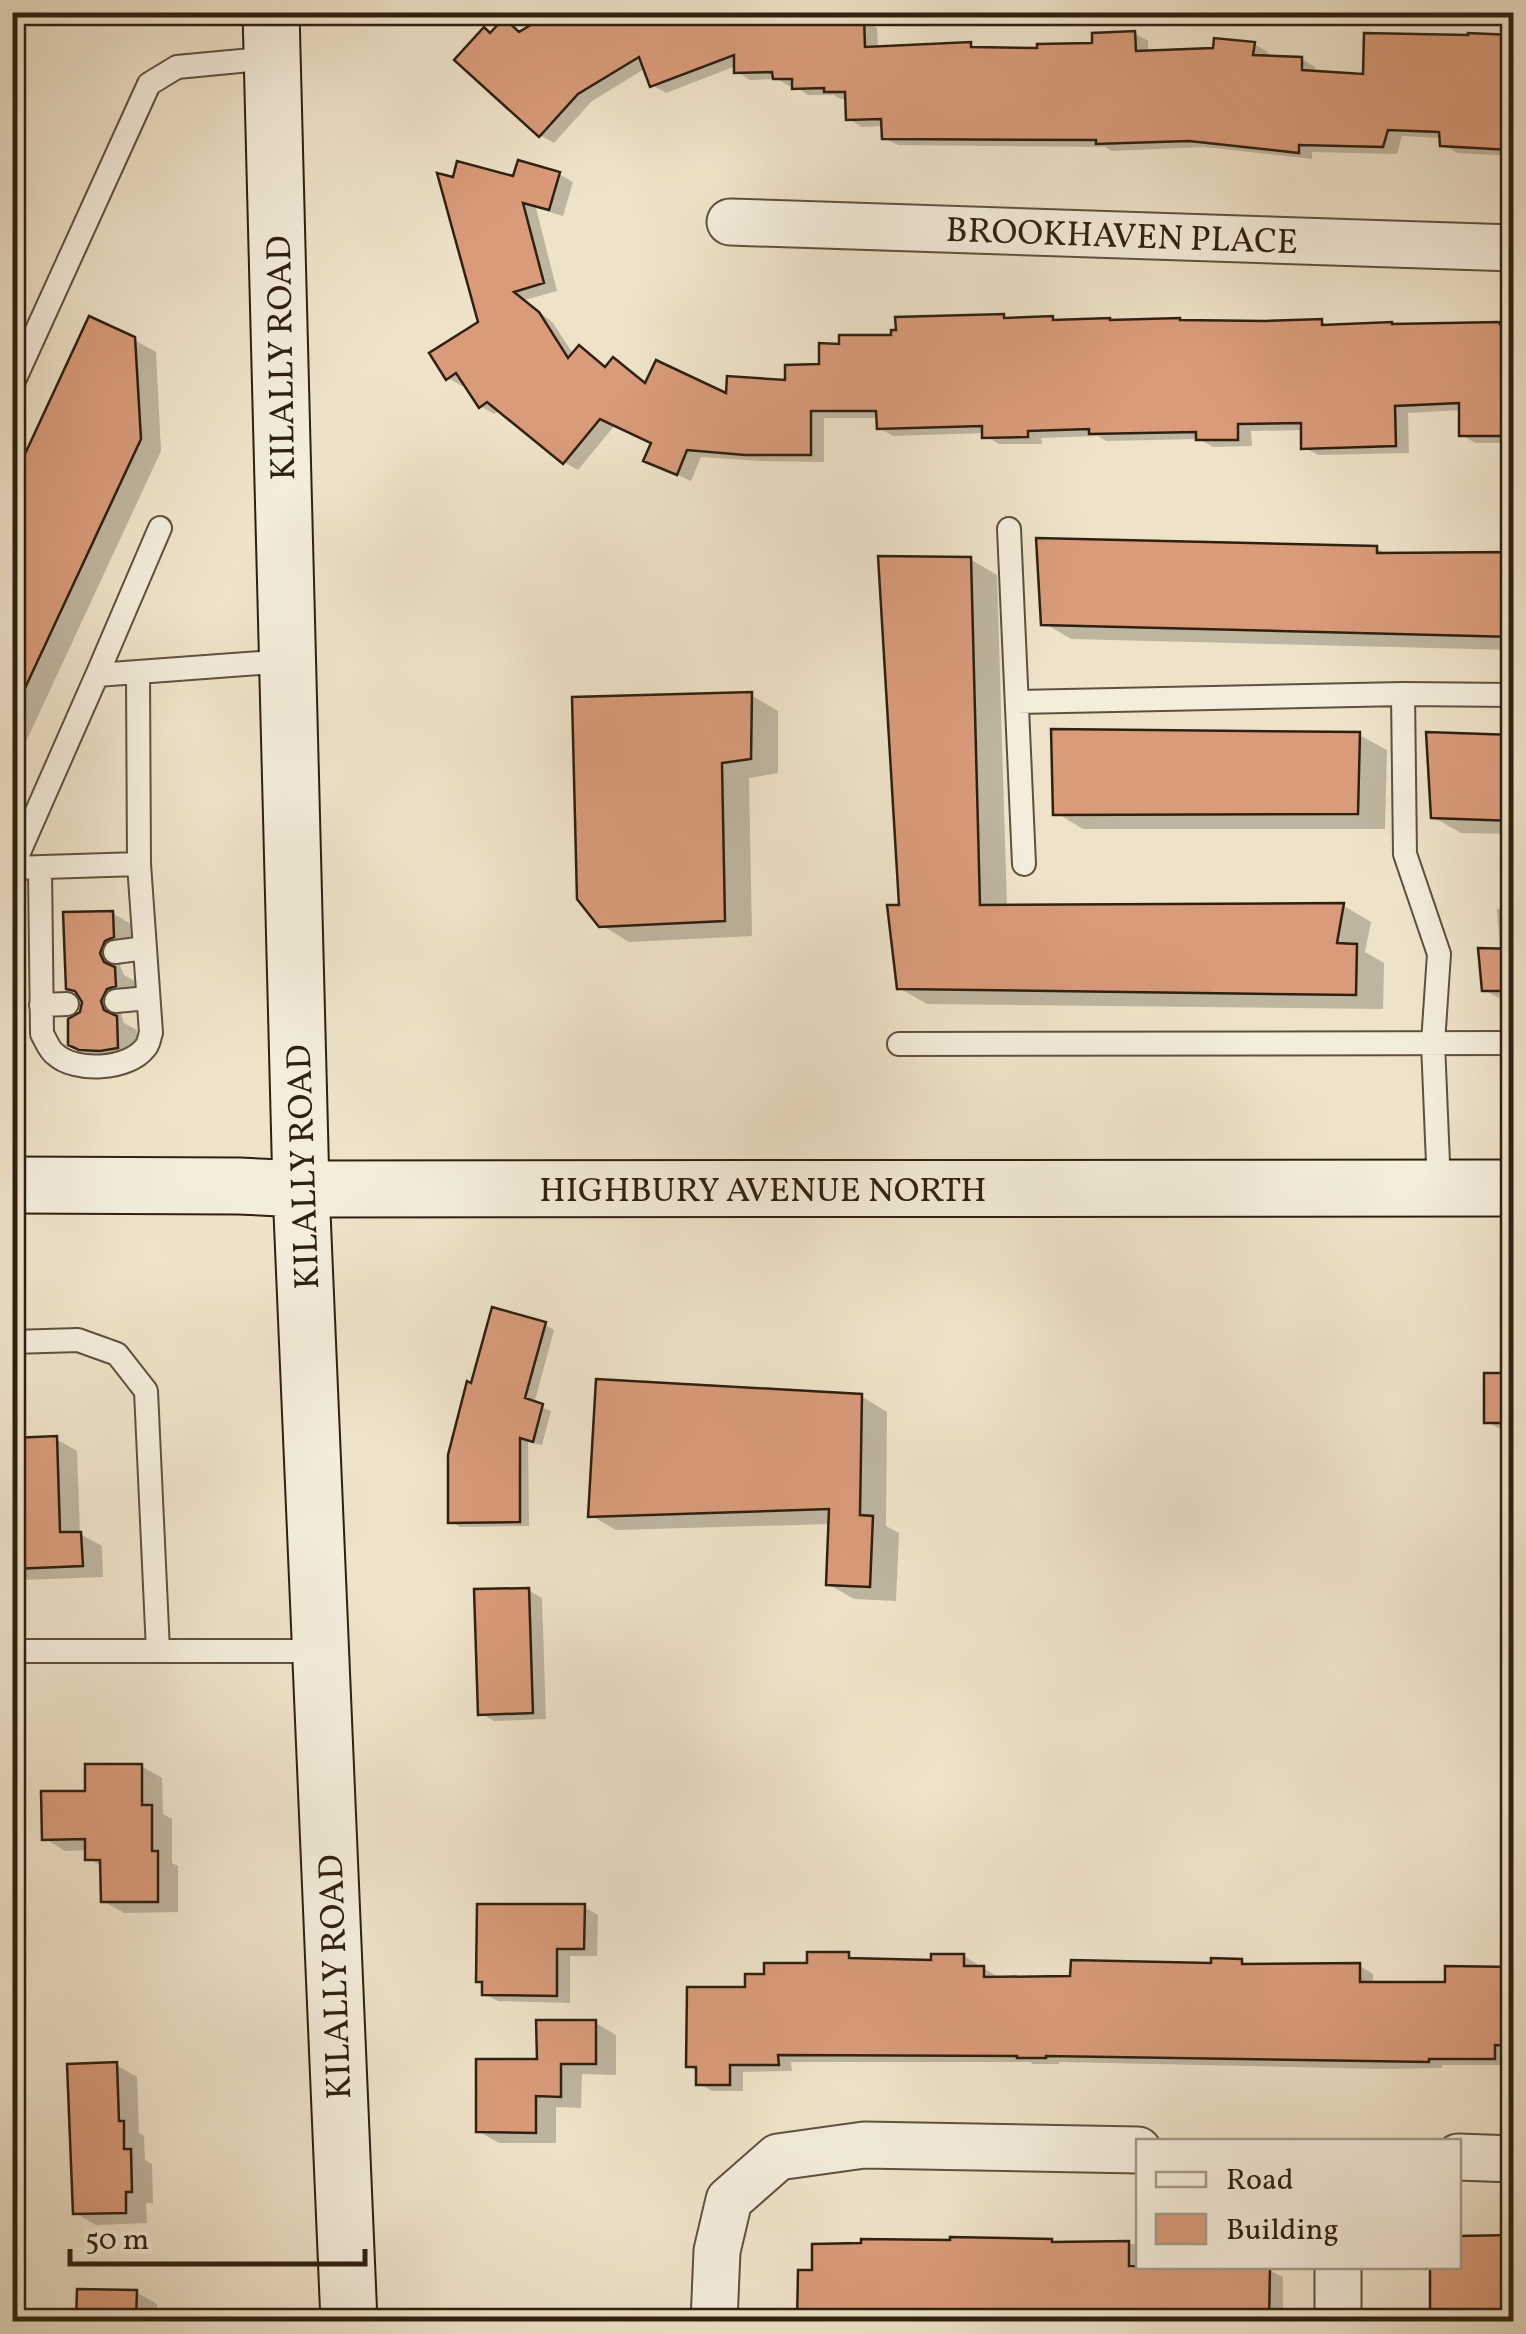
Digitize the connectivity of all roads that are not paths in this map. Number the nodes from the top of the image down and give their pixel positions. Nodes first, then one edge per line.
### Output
1 (271, 35) edge
2 (730, 222) dead end
3 (1514, 248) edge
4 (12, 385) edge
5 (160, 528) dead end
6 (1009, 529) dead end
7 (288, 661) junction
8 (138, 673) junction
9 (97, 676) junction
10 (1403, 694) junction
11 (1514, 695) edge
12 (1017, 702) junction
13 (139, 864) junction
14 (1024, 864) dead end
15 (40, 868) junction
16 (145, 948) junction
17 (114, 952) dead end
18 (65, 956) dead end
19 (41, 958) junction
20 (148, 998) junction
21 (116, 1001) dead end
22 (67, 1004) dead end
23 (42, 1005) junction
24 (1433, 1043) junction
25 (1514, 1043) edge
26 (899, 1044) dead end
27 (12, 1185) edge
28 (1439, 1187) junction
29 (1514, 1188) edge
30 (302, 1190) junction
31 (12, 1342) edge
32 (12, 1651) edge
33 (158, 1652) junction
34 (321, 1652) junction
35 (1136, 2150) edge
36 (1461, 2158) edge
37 (1514, 2160) edge
38 (1338, 2269) edge
39 (348, 2322) edge
40 (714, 2322) edge
41 (1338, 2322) edge

1 - 4 lane
1 - 7 street, KILALLY ROAD
2 - 3 street, BROOKHAVEN PLACE
5 - 9 lane
6 - 12 lane
7 - 8 lane
7 - 30 street, KILALLY ROAD
8 - 9 lane
8 - 13 lane
9 - 15 lane
10 - 11 lane
10 - 12 lane
10 - 24 lane
12 - 14 lane
13 - 15 lane
13 - 16 lane
15 - 19 lane
16 - 17 lane
16 - 20 lane
18 - 19 lane
19 - 23 lane
20 - 21 lane
20 - 23 lane
22 - 23 lane
24 - 25 lane
24 - 26 lane
24 - 28 lane
27 - 30 street, HIGHBURY AVENUE NORTH
28 - 29 street, HIGHBURY AVENUE NORTH
28 - 30 street, HIGHBURY AVENUE NORTH
30 - 34 street, KILALLY ROAD
31 - 33 lane
32 - 33 lane
33 - 34 lane
34 - 39 street, KILALLY ROAD
35 - 40 street
36 - 37 street
38 - 41 street

